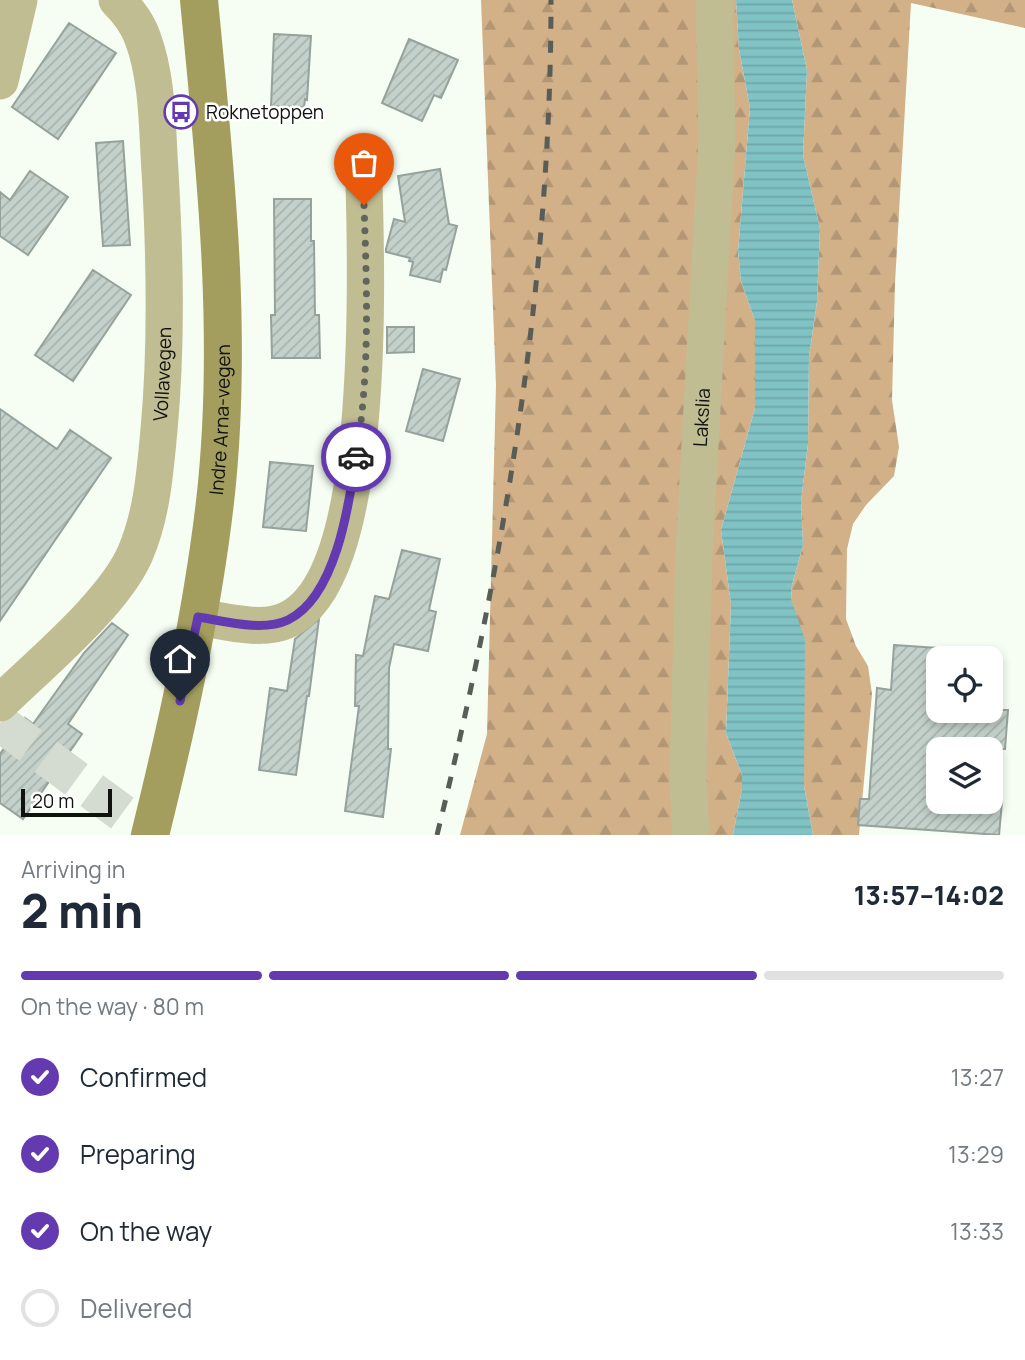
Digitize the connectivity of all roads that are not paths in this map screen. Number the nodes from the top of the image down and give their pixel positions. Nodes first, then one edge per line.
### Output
1 (19, 0) edge
2 (117, 0) edge
3 (199, 0) edge
4 (713, 0) edge
5 (0, 81) edge
6 (363, 182) dead end
7 (198, 617) junction
8 (0, 703) edge
9 (150, 835) edge
10 (691, 835) edge

1 - 5 street
2 - 8 street, Vollavegen
3 - 7 main road, Indre Arna-vegen
4 - 10 street, Lakslia
6 - 7 street
7 - 9 main road, Indre Arna-vegen

